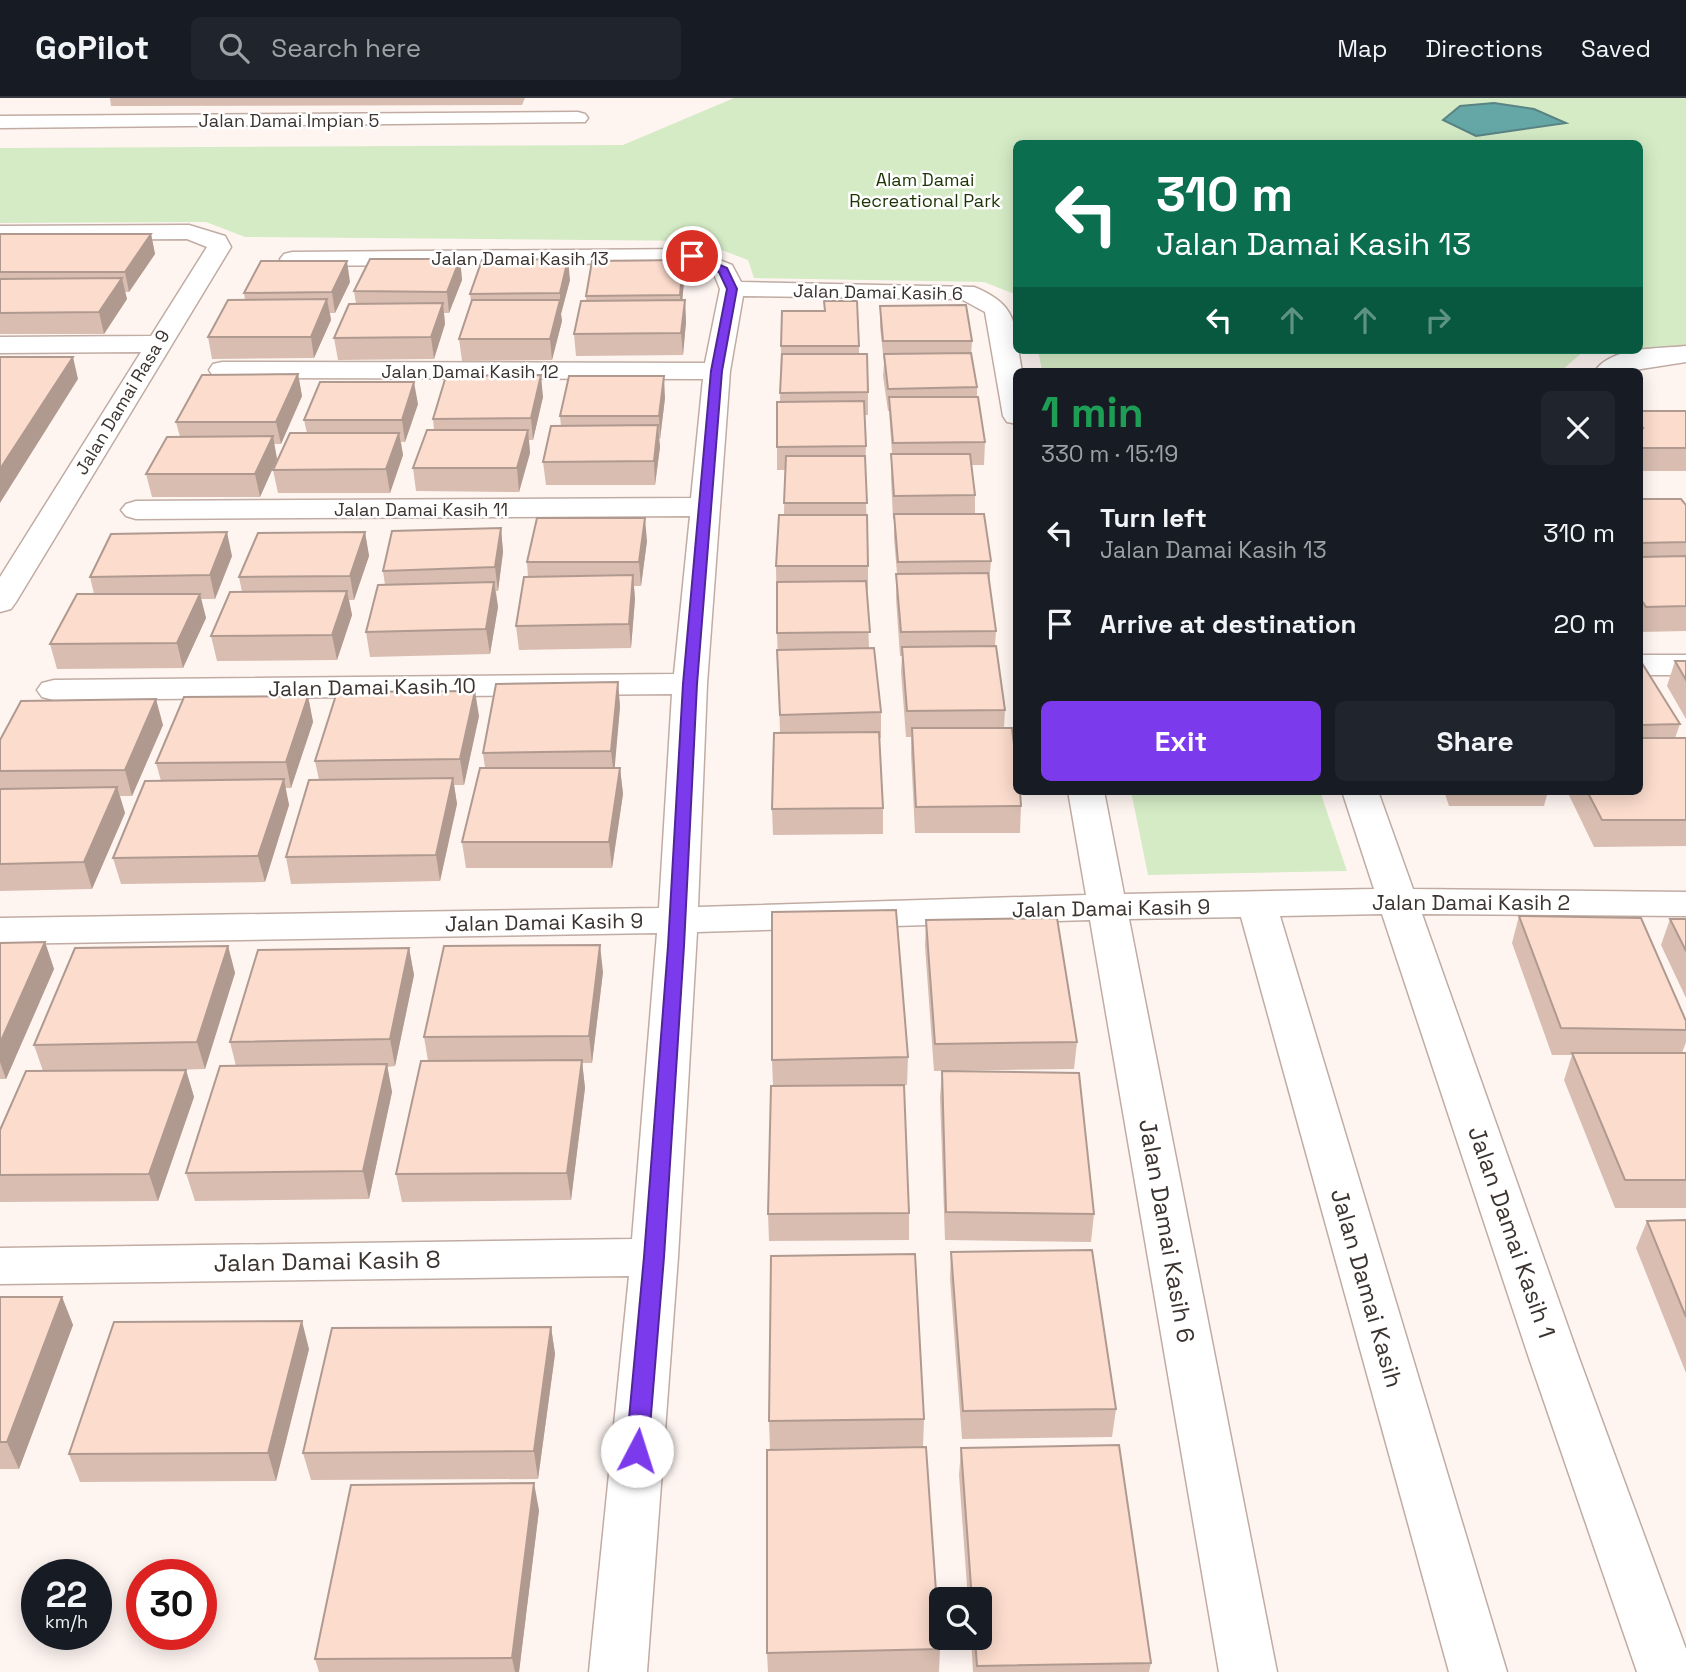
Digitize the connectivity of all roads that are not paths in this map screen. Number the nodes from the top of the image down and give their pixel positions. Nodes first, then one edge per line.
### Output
1 (578, 118) dead end
2 (0, 122) edge
3 (0, 233) edge
4 (292, 259) edge
5 (732, 289) junction
6 (157, 344) junction
7 (0, 345) edge
8 (1686, 354) edge
9 (1614, 368) edge
10 (222, 370) dead end
11 (717, 371) junction
12 (1013, 395) edge
13 (706, 507) junction
14 (136, 510) dead end
15 (0, 602) edge
16 (1643, 665) edge
17 (1686, 665) edge
18 (690, 684) junction
19 (54, 690) dead end
20 (1087, 795) edge
21 (1361, 795) edge
22 (1396, 901) junction
23 (1686, 904) edge
24 (1257, 905) junction
25 (1108, 909) junction
26 (678, 920) junction
27 (0, 931) edge
28 (654, 1257) junction
29 (0, 1266) edge
30 (618, 1672) edge
31 (1248, 1672) edge
32 (1478, 1672) edge
33 (1666, 1672) edge

1 - 2 street, Jalan Damai Impian 5
3 - 6 street, Jalan Damai Rasa 9
4 - 5 street, Jalan Damai Kasih 13
5 - 11 street
5 - 12 street, Jalan Damai Kasih 6
6 - 7 street
6 - 15 street, Jalan Damai Rasa 9
8 - 9 street
10 - 11 street, Jalan Damai Kasih 12
11 - 13 street
13 - 14 street, Jalan Damai Kasih 11
13 - 18 street
16 - 17 street
18 - 19 street, Jalan Damai Kasih 10
18 - 26 street
20 - 25 street, Jalan Damai Kasih 6
21 - 22 street, Jalan Damai Kasih 1
22 - 23 street, Jalan Damai Kasih 2
22 - 24 street, Jalan Damai Kasih 2
22 - 33 street, Jalan Damai Kasih 1
24 - 25 street, Jalan Damai Kasih 9
24 - 32 street, Jalan Damai Kasih
25 - 26 street, Jalan Damai Kasih 9
25 - 31 street, Jalan Damai Kasih 6
26 - 27 street, Jalan Damai Kasih 9
26 - 28 street
28 - 29 street, Jalan Damai Kasih 8
28 - 30 street

